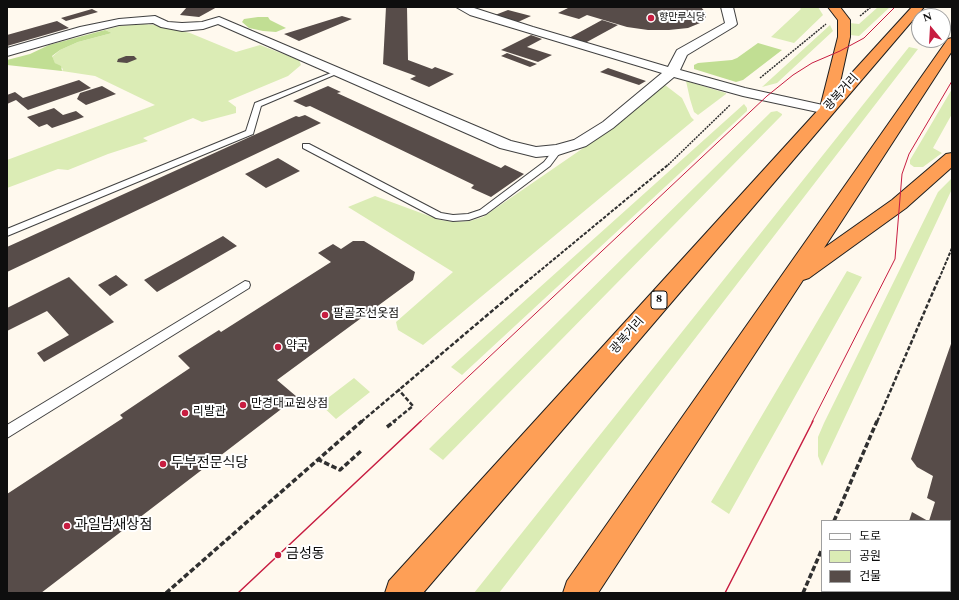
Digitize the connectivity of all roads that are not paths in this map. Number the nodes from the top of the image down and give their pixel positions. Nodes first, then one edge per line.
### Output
1 (462, 7) edge
2 (728, 7) edge
3 (834, 7) edge
4 (918, 7) edge
5 (154, 13) edge
6 (952, 42) edge
7 (7, 52) edge
8 (338, 72) junction
9 (672, 72) junction
10 (827, 110) junction
11 (306, 146) dead end
12 (558, 150) junction
13 (952, 158) edge
14 (7, 233) edge
15 (790, 282) junction
16 (245, 285) dead end
17 (7, 432) edge
18 (401, 593) edge
19 (579, 593) edge

1 - 9 street
2 - 9 street
3 - 10 highway
4 - 10 highway, 광복거리 / 8
5 - 7 street
5 - 8 street
6 - 15 highway
8 - 12 street
8 - 14 lane
9 - 10 street
9 - 12 street
10 - 18 highway, 광복거리 / 8
11 - 12 lane
13 - 15 highway
15 - 19 highway
16 - 17 lane

